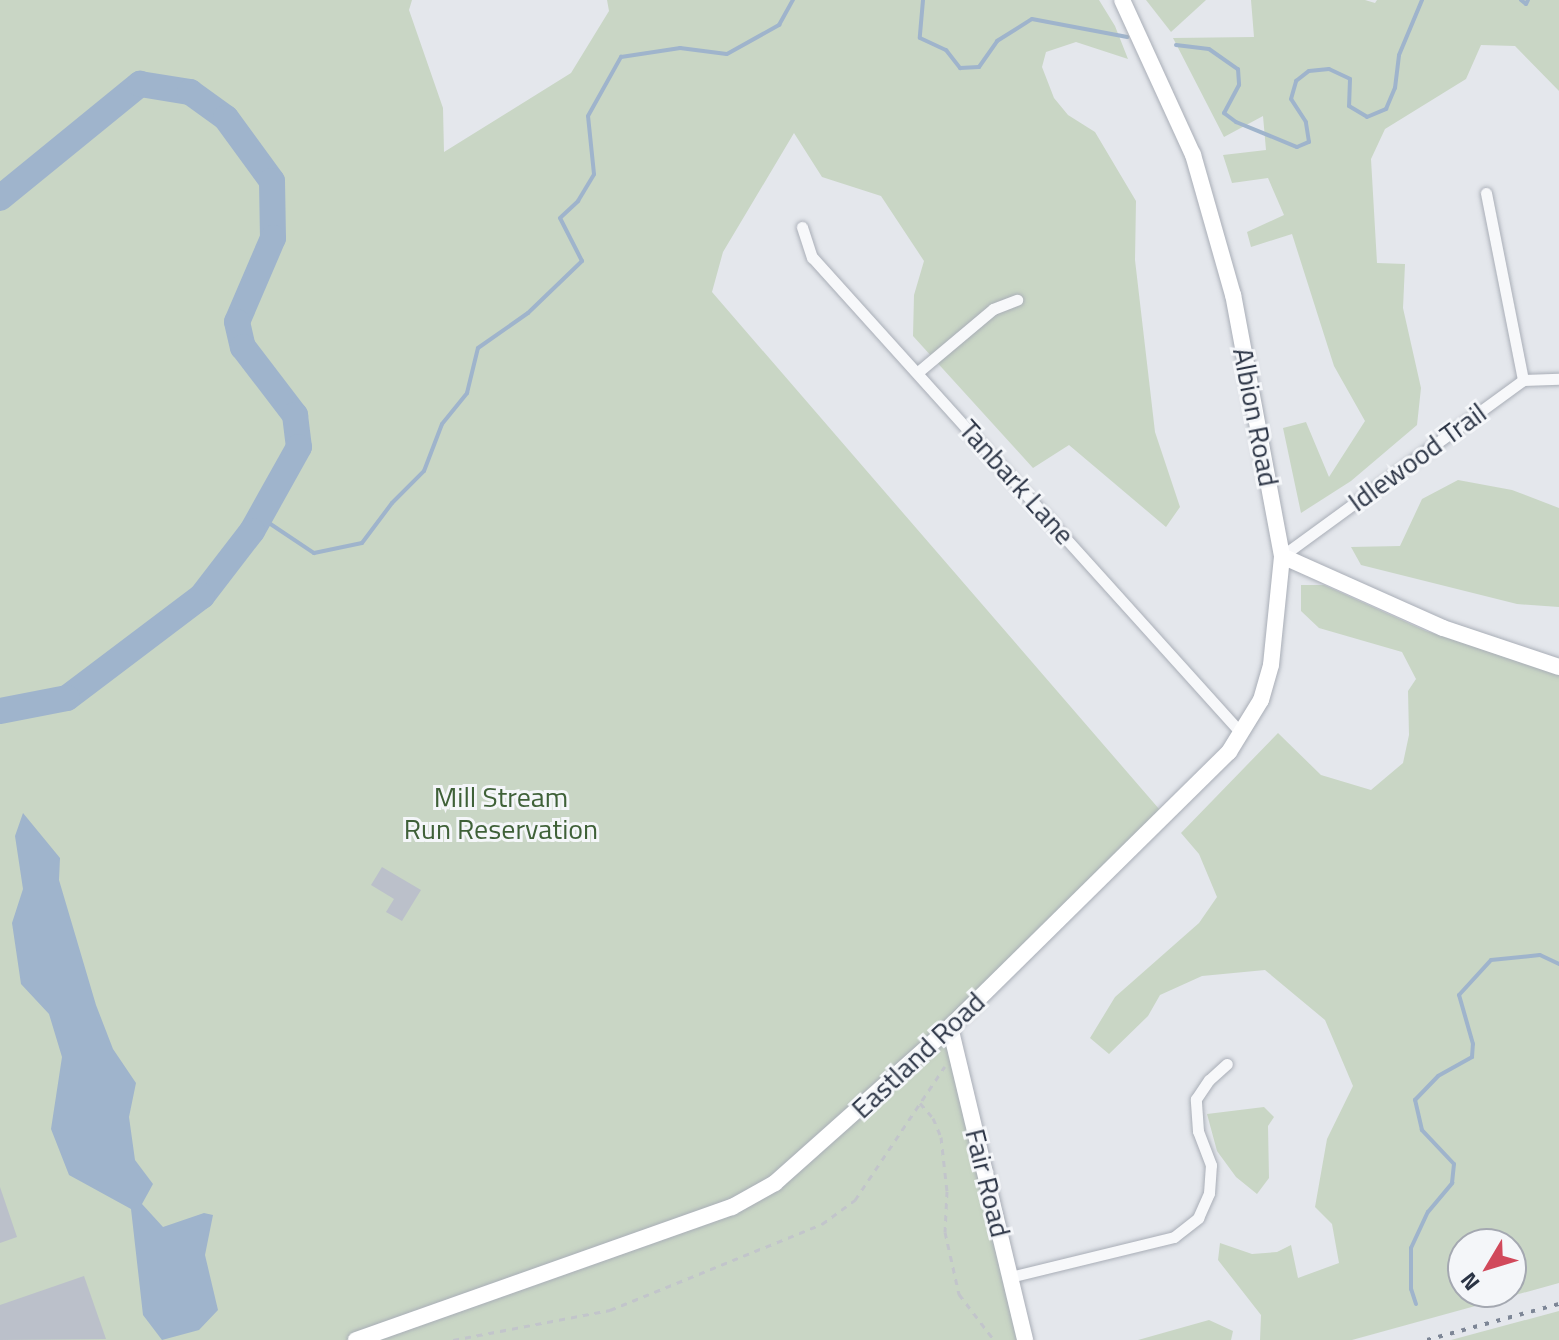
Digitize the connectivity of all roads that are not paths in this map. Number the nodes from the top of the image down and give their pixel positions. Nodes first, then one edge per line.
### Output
1 (1122, 0) edge
2 (1486, 193) dead end
3 (802, 227) dead end
4 (1017, 300) dead end
5 (918, 372) junction
6 (1559, 379) edge
7 (1523, 380) junction
8 (1282, 556) junction
9 (1559, 667) edge
10 (1241, 733) junction
11 (950, 1027) junction
12 (1227, 1064) dead end
13 (1010, 1277) junction
14 (356, 1340) edge
15 (1025, 1340) edge

1 - 8 street, Albion Road
2 - 7 street
3 - 5 street, Tanbark Lane
4 - 5 street
5 - 10 street, Tanbark Lane
6 - 7 street
7 - 8 street, Idlewood Trail
8 - 9 street
8 - 10 street, Eastland Road
10 - 11 street, Eastland Road
11 - 13 street, Fair Road
11 - 14 street, Eastland Road
12 - 13 street
13 - 15 street, Fair Road

